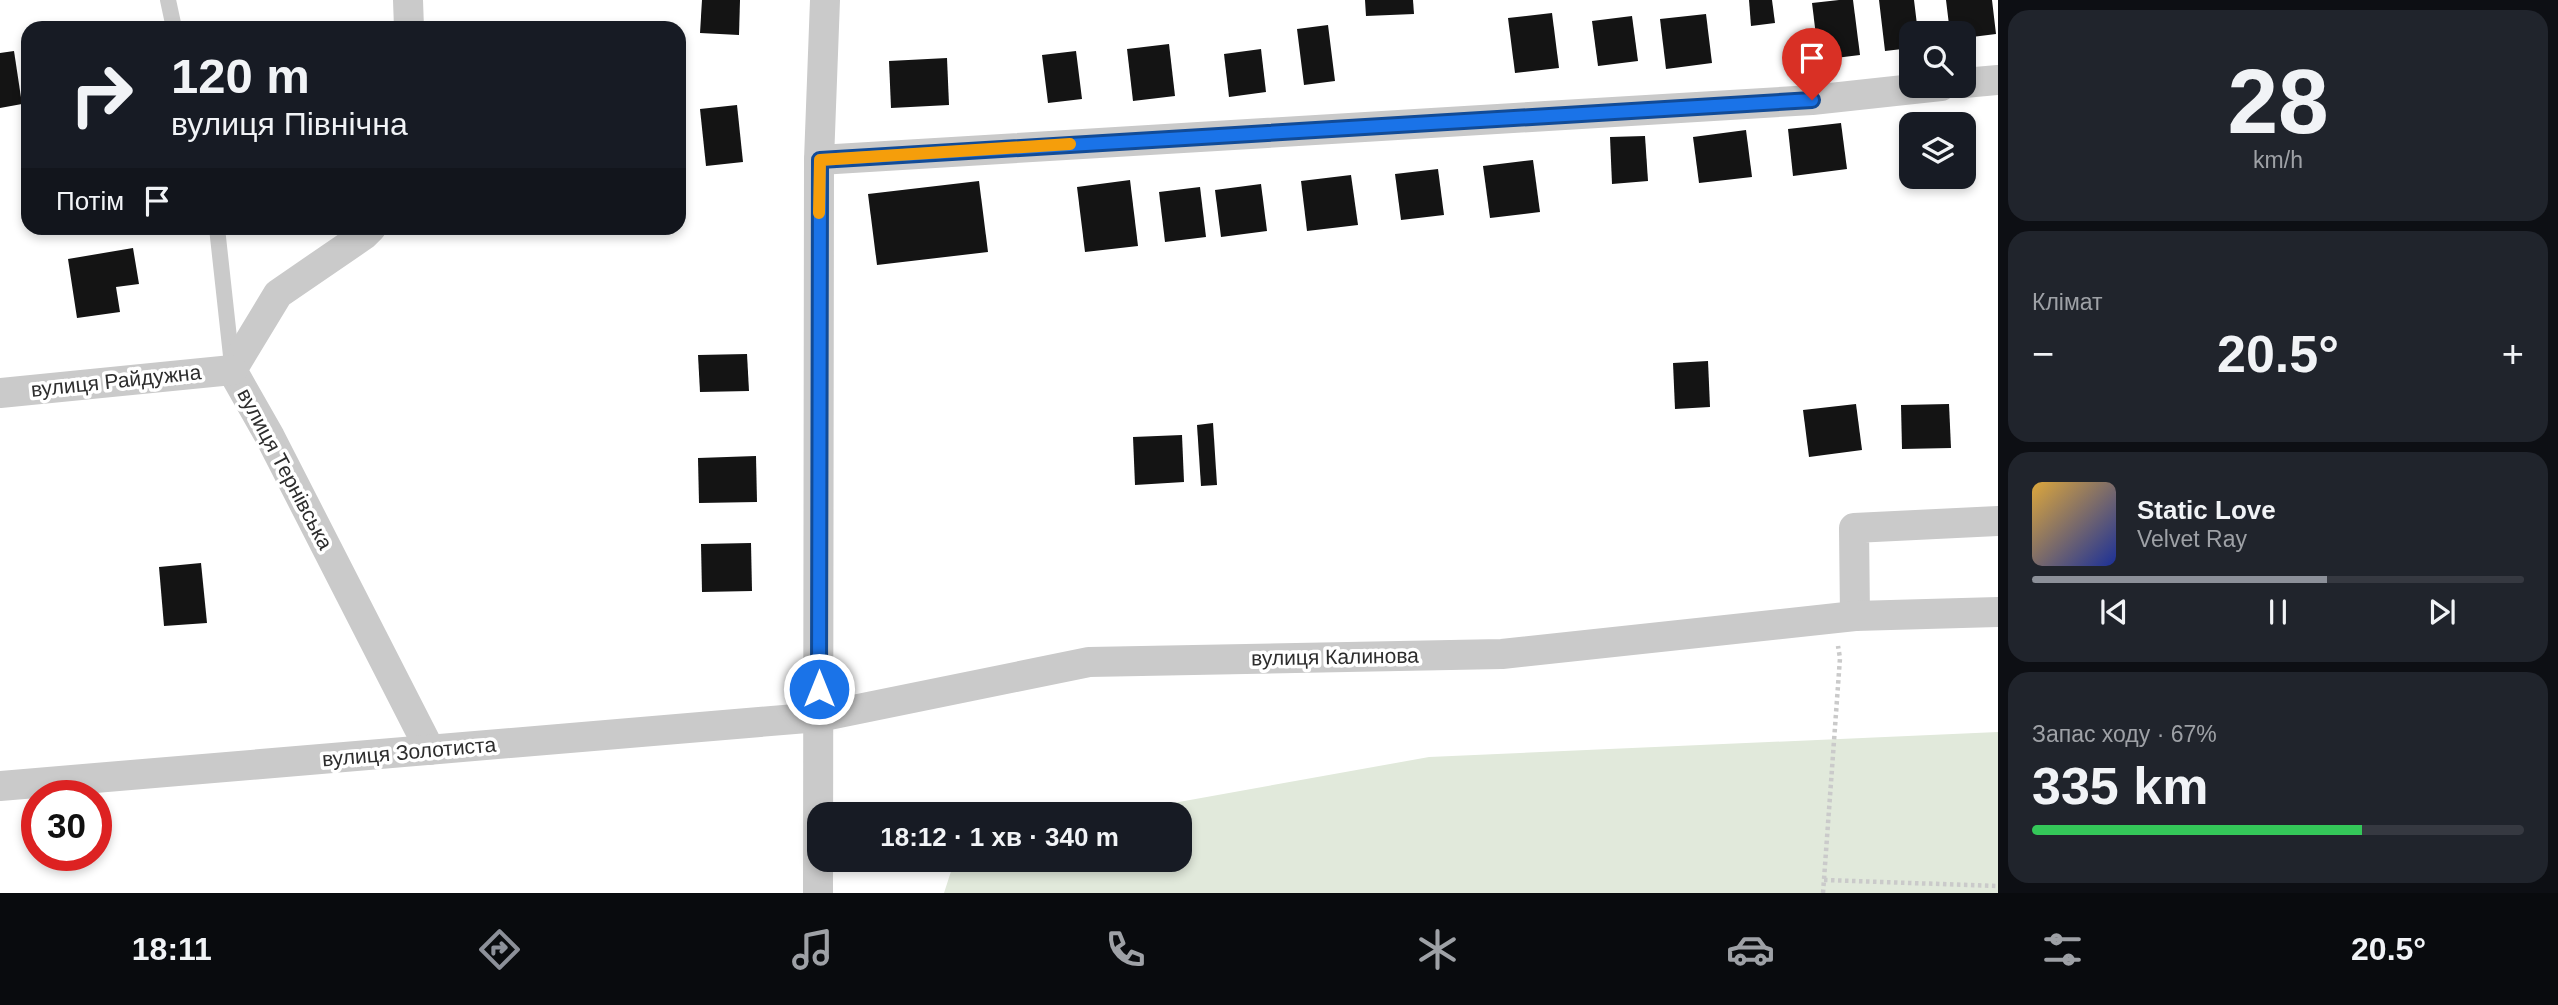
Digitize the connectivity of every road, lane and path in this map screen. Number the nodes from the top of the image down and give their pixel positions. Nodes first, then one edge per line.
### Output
1 (168, 0) edge
2 (408, 0) edge
3 (825, 0) edge
4 (172, 21) edge
5 (409, 21) edge
6 (1998, 80) edge
7 (1976, 82) edge
8 (1899, 91) edge
9 (820, 160) junction
10 (218, 235) edge
11 (364, 235) edge
12 (232, 370) junction
13 (0, 393) edge
14 (1998, 521) edge
15 (1998, 611) edge
16 (1845, 617) junction
17 (818, 717) junction
18 (430, 750) junction
19 (0, 786) edge
20 (1824, 880) junction
21 (1998, 886) edge
22 (818, 893) edge
23 (1823, 893) edge

1 - 4 lane
2 - 5 street
3 - 9 street
6 - 7 street
8 - 9 street
9 - 17 street
10 - 12 lane
11 - 12 street, вулиця Тернівська
12 - 13 street, вулиця Райдужна
12 - 18 street, вулиця Тернівська
14 - 16 street
15 - 16 street, вулиця Калинова
16 - 17 street, вулиця Калинова
16 - 20 path
17 - 18 street, вулиця Золотиста
17 - 22 street
18 - 19 street, вулиця Золотиста
20 - 21 path
20 - 23 path

